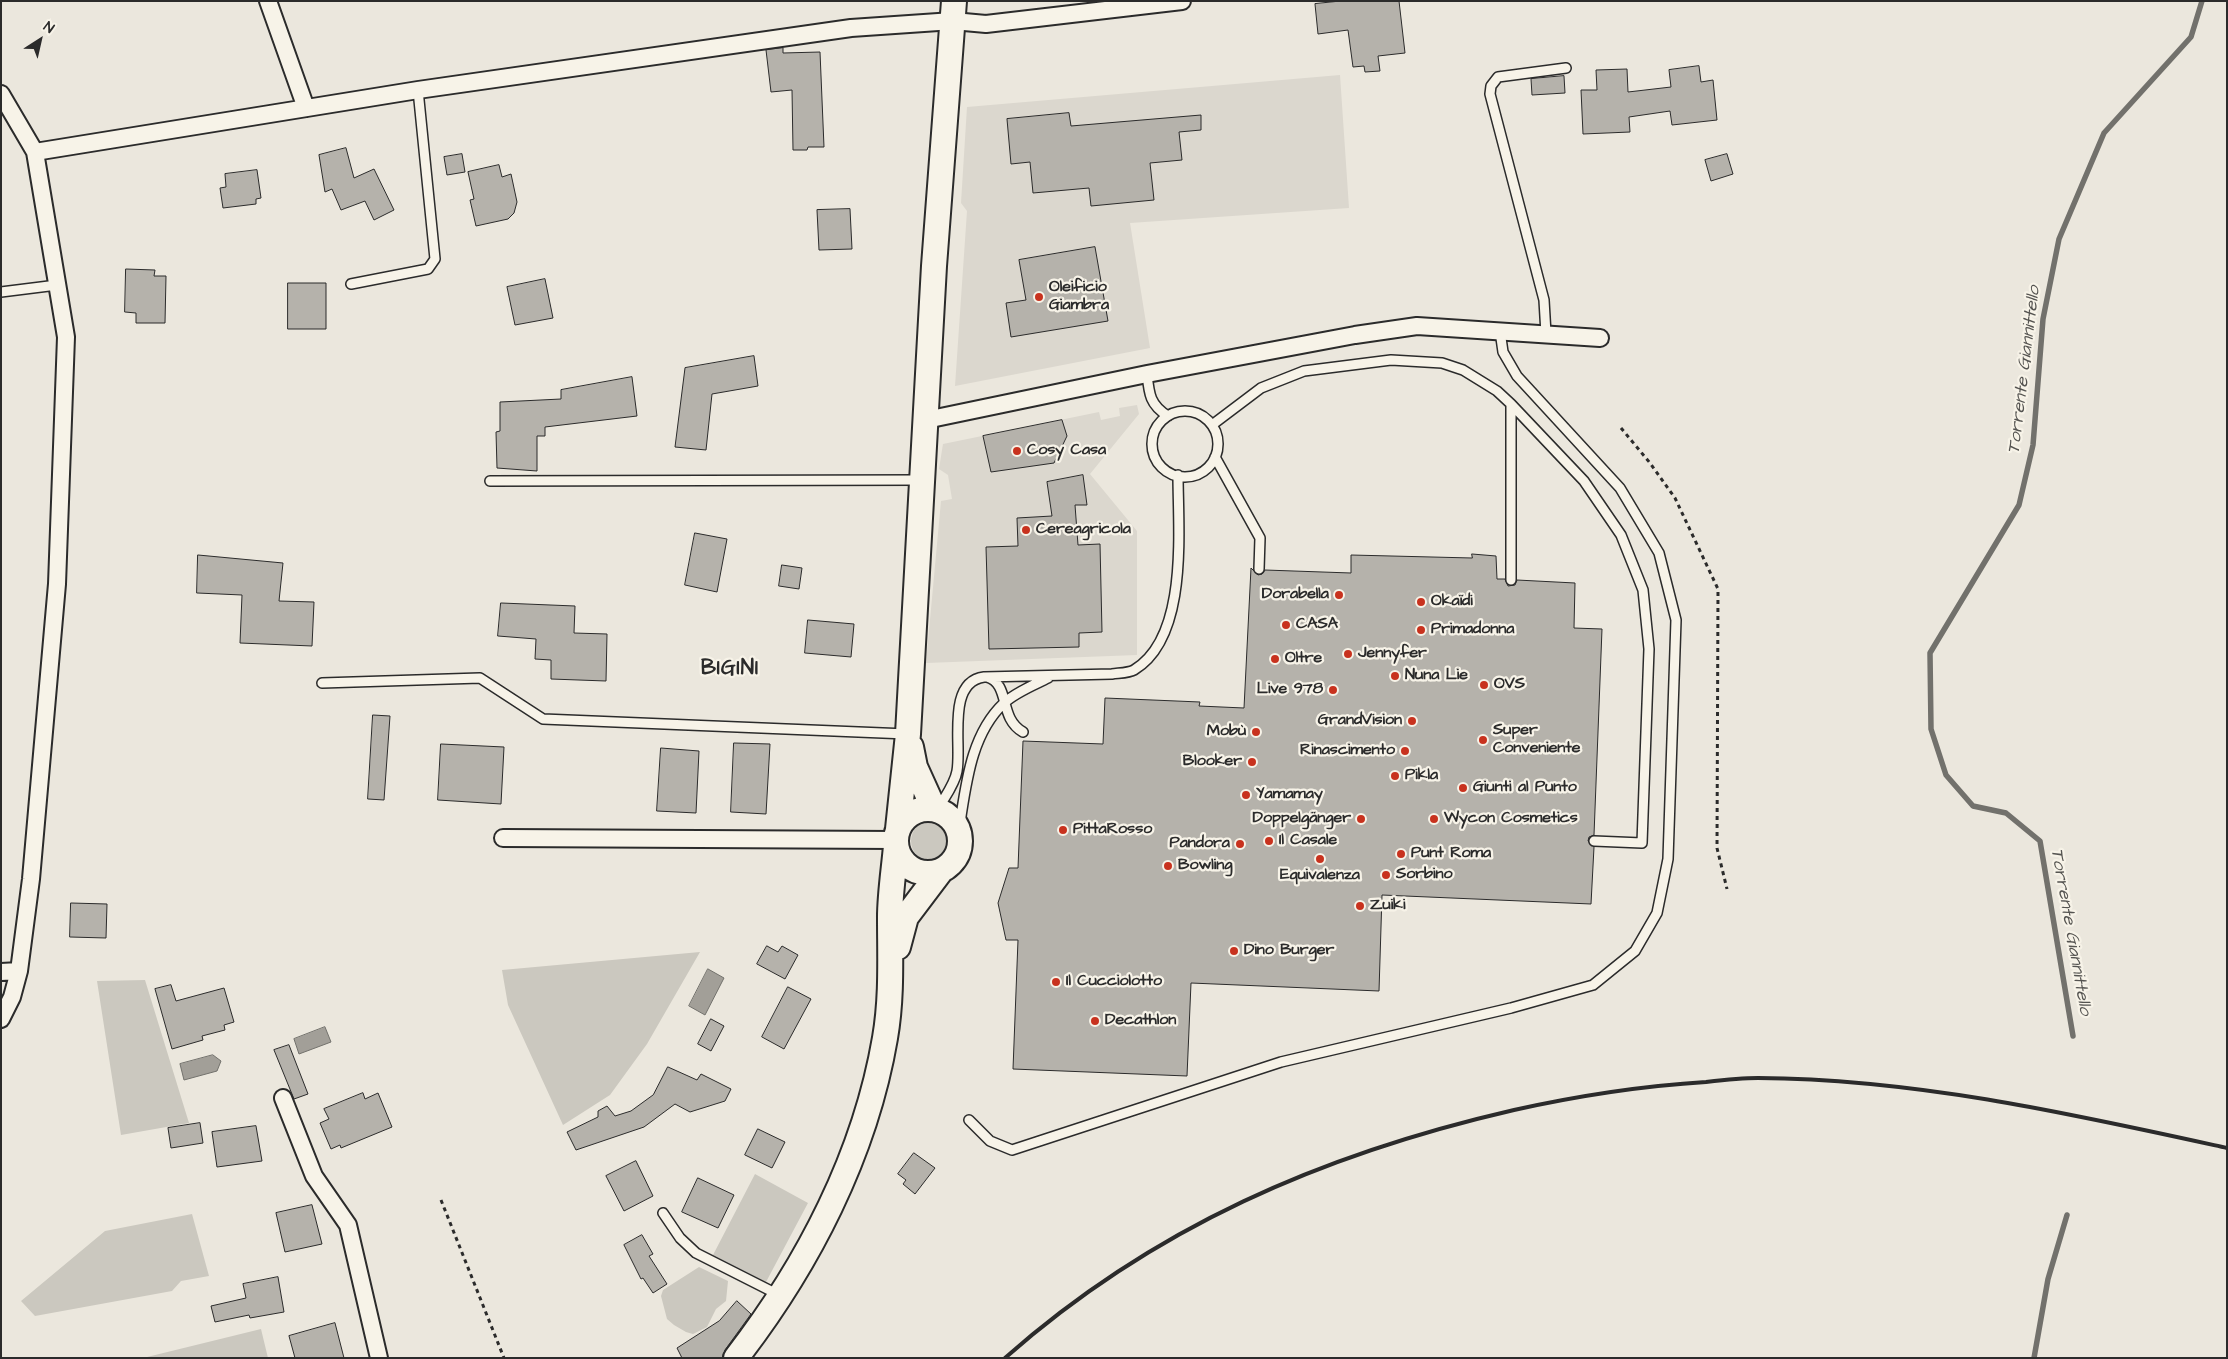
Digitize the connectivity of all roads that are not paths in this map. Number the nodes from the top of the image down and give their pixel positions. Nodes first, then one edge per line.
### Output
1 (268, 1) edge
2 (1182, 1) edge
3 (954, 11) edge
4 (1566, 68) dead end
5 (418, 90) junction
6 (1, 94) edge
7 (306, 108) junction
8 (36, 152) junction
9 (351, 284) dead end
10 (57, 285) junction
11 (1, 292) edge
12 (1500, 332) junction
13 (1546, 334) junction
14 (1600, 338) dead end
15 (1147, 374) junction
16 (1511, 404) junction
17 (1168, 416) junction
18 (926, 420) junction
19 (1212, 425) junction
20 (1215, 457) junction
21 (1178, 475) junction
22 (922, 480) junction
23 (490, 481) dead end
24 (1259, 569) dead end
25 (1511, 580) dead end
26 (1052, 676) junction
27 (984, 677) junction
28 (322, 683) dead end
29 (1004, 703) junction
30 (1023, 732) dead end
31 (908, 734) junction
32 (936, 809) junction
33 (959, 829) junction
34 (503, 838) dead end
35 (896, 838) junction
36 (1594, 841) dead end
37 (940, 872) junction
38 (892, 968) junction
39 (19, 971) junction
40 (1, 972) edge
41 (1, 1019) edge
42 (283, 1098) dead end
43 (969, 1120) dead end
44 (663, 1213) dead end
45 (782, 1296) junction
46 (379, 1358) edge
47 (736, 1358) edge

1 - 7 street
2 - 3 street
3 - 5 street
3 - 18 main road
4 - 13 lane
5 - 7 street
5 - 9 lane
6 - 8 street
7 - 8 street
8 - 10 street
10 - 11 lane
10 - 39 street
12 - 13 street
12 - 15 street
12 - 43 lane
13 - 14 street
15 - 17 lane
15 - 18 street
16 - 19 lane
16 - 25 lane
16 - 36 lane
17 - 19 lane
17 - 21 lane
18 - 22 main road
19 - 20 lane
20 - 21 lane
20 - 24 lane
21 - 26 lane
22 - 23 lane
22 - 31 main road
26 - 27 lane
26 - 29 lane
27 - 29 lane
27 - 32 lane
28 - 31 lane
29 - 30 lane
29 - 33 lane
31 - 32 main road
31 - 35 main road
32 - 33 main road
32 - 35 main road
33 - 37 main road
34 - 35 street
35 - 37 main road
35 - 38 main road
37 - 38 main road
38 - 45 main road
39 - 40 street
39 - 41 street
42 - 46 street
44 - 45 lane
45 - 47 main road

